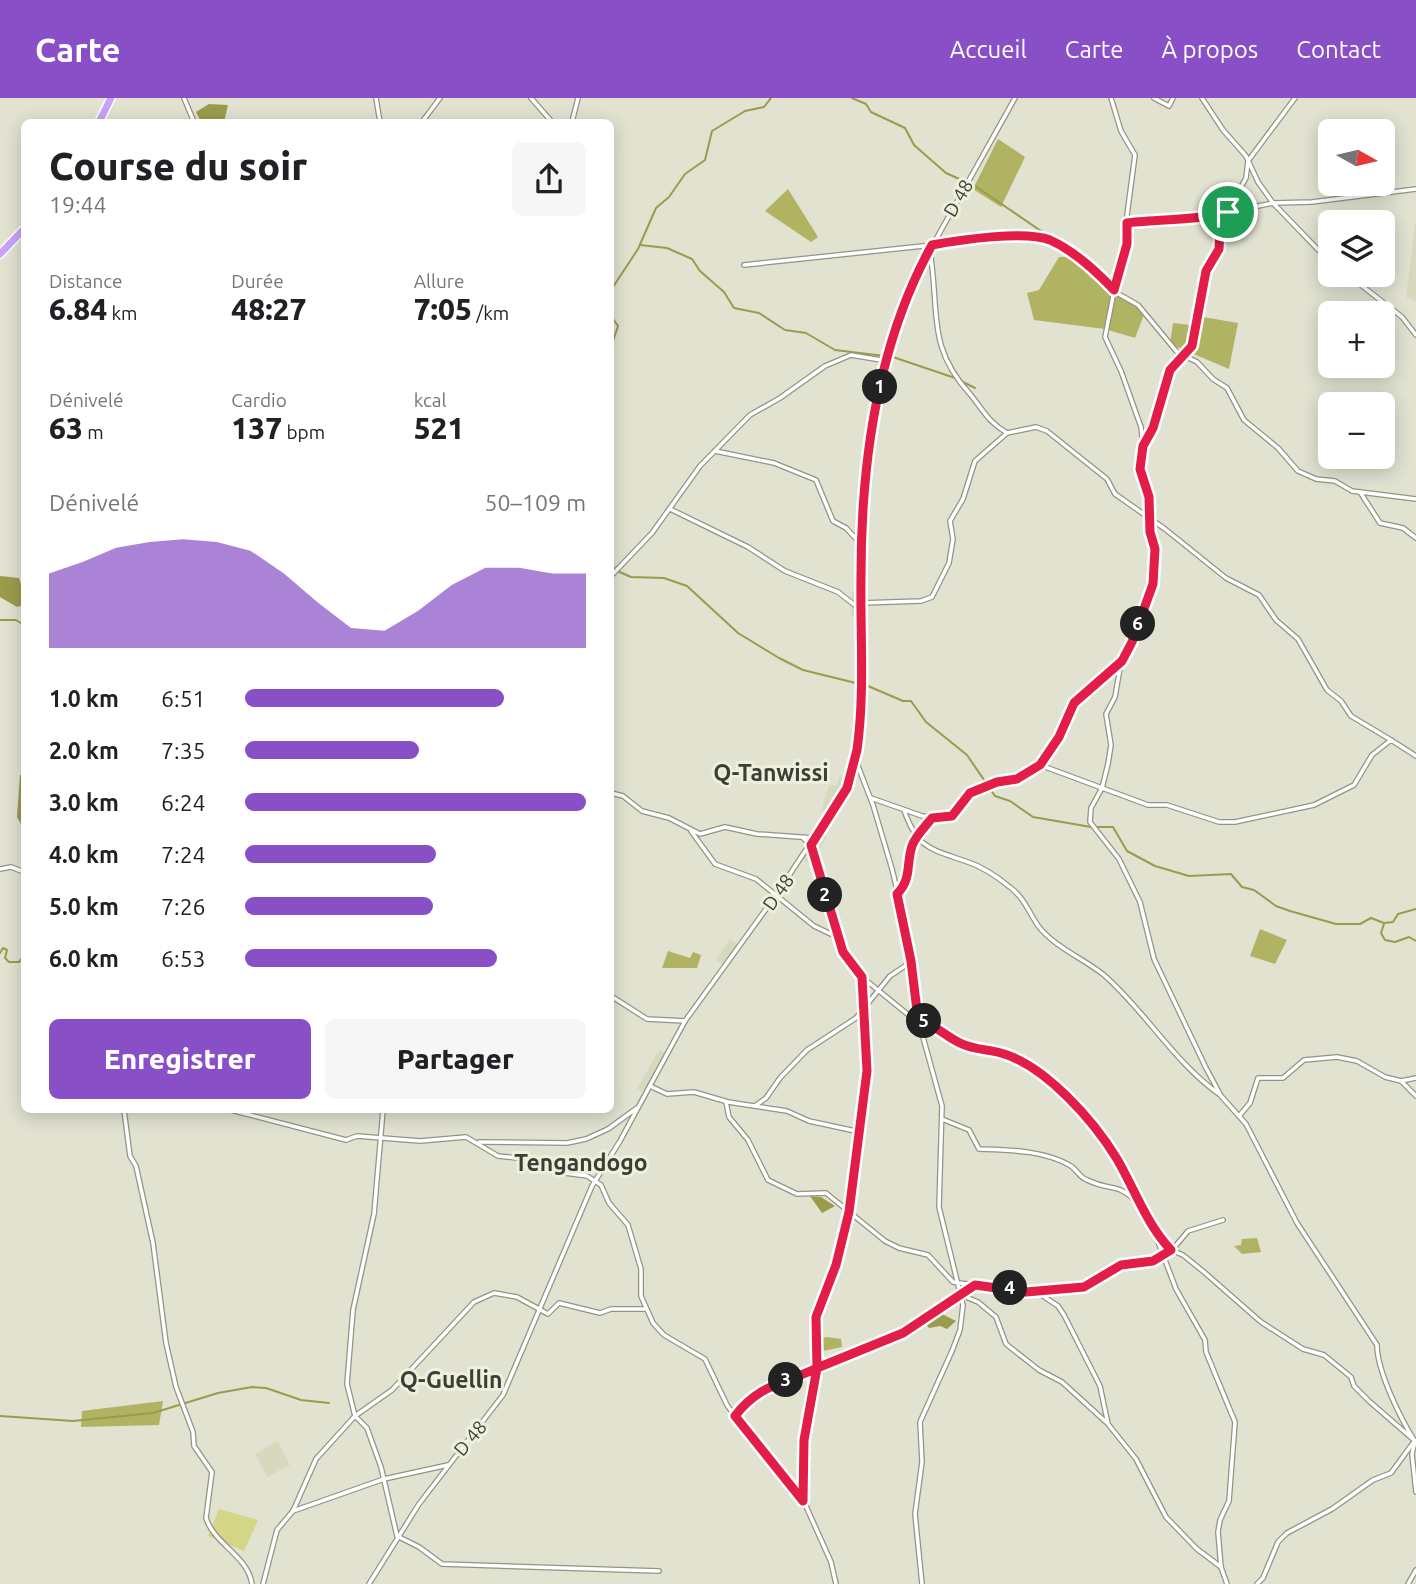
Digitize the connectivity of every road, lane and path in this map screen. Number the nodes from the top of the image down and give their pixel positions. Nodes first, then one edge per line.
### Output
1 (111, 98) edge
2 (184, 98) edge
3 (376, 98) edge
4 (440, 98) edge
5 (531, 98) edge
6 (578, 98) edge
7 (1015, 98) edge
8 (1111, 98) edge
9 (1154, 98) edge
10 (1173, 98) edge
11 (1202, 98) edge
12 (1295, 98) edge
13 (100, 119) edge
14 (193, 119) edge
15 (380, 119) edge
16 (424, 119) edge
17 (549, 119) edge
18 (573, 119) edge
19 (1248, 160) junction
20 (1416, 189) edge
21 (1273, 202) junction
22 (1228, 212) junction
23 (1127, 223) junction
24 (21, 232) edge
25 (930, 248) junction
26 (1318, 249) edge
27 (0, 254) edge
28 (744, 265) dead end
29 (1363, 287) edge
30 (1114, 290) junction
31 (1416, 335) edge
32 (1183, 355) junction
33 (887, 361) junction
34 (1007, 433) junction
35 (1143, 446) junction
36 (715, 451) junction
37 (1360, 492) junction
38 (1416, 499) edge
39 (670, 509) junction
40 (1149, 518) junction
41 (1416, 538) edge
42 (862, 545) junction
43 (614, 573) edge
44 (861, 603) junction
45 (861, 610) junction
46 (1122, 661) junction
47 (1391, 740) junction
48 (1416, 756) edge
49 (855, 758) junction
50 (1040, 765) junction
51 (1101, 788) junction
52 (614, 794) edge
53 (869, 797) junction
54 (904, 810) junction
55 (932, 818) junction
56 (689, 830) junction
57 (916, 837) junction
58 (815, 838) junction
59 (804, 839) junction
60 (811, 845) junction
61 (0, 869) edge
62 (21, 871) edge
63 (777, 894) junction
64 (897, 894) junction
65 (839, 938) junction
66 (911, 961) junction
67 (862, 977) junction
68 (878, 989) junction
69 (614, 998) edge
70 (863, 1010) junction
71 (918, 1019) junction
72 (685, 1021) junction
73 (1416, 1078) edge
74 (1401, 1081) junction
75 (650, 1086) junction
76 (1221, 1096) junction
77 (1416, 1096) edge
78 (726, 1102) junction
79 (639, 1106) junction
80 (755, 1106) junction
81 (124, 1113) edge
82 (242, 1113) edge
83 (383, 1113) edge
84 (1238, 1116) junction
85 (943, 1119) junction
86 (860, 1132) junction
87 (379, 1138) junction
88 (477, 1142) junction
89 (595, 1181) junction
90 (1144, 1208) junction
91 (849, 1212) junction
92 (1223, 1220) dead end
93 (1156, 1236) junction
94 (1171, 1250) junction
95 (1163, 1255) junction
96 (959, 1283) junction
97 (975, 1285) junction
98 (1036, 1291) junction
99 (961, 1295) junction
100 (542, 1309) junction
101 (646, 1309) junction
102 (817, 1368) junction
103 (355, 1416) junction
104 (735, 1416) junction
105 (1108, 1424) junction
106 (1416, 1441) edge
107 (448, 1465) junction
108 (384, 1479) junction
109 (1416, 1492) edge
110 (803, 1501) junction
111 (293, 1511) junction
112 (397, 1536) junction
113 (1221, 1567) junction
114 (1416, 1570) edge
115 (659, 1571) dead end
116 (252, 1584) edge
117 (262, 1584) edge
118 (369, 1584) edge
119 (836, 1584) edge
120 (922, 1584) edge
121 (1227, 1584) edge
122 (1257, 1584) edge
123 (1408, 1584) edge

1 - 13 highway
2 - 14 street
3 - 15 street
4 - 16 street
5 - 17 street
6 - 18 street
7 - 25 street, D 48
8 - 23 street
9 - 10 street
11 - 19 street
12 - 19 street
19 - 21 street
19 - 22 street
20 - 21 street
21 - 22 street
21 - 26 street
22 - 23 street
22 - 32 street
23 - 30 street
24 - 27 highway
25 - 28 street
25 - 30 street
25 - 33 street, D 48
25 - 34 street
29 - 31 street
30 - 32 street
30 - 35 street
32 - 35 street
32 - 37 street
33 - 36 street
33 - 42 street, D 48
34 - 40 street
34 - 44 street
35 - 40 street
36 - 39 street
36 - 42 street
37 - 38 street
37 - 41 street
39 - 43 street
39 - 45 street
40 - 46 street
40 - 47 street
42 - 44 street, D 48
44 - 45 street, D 48
45 - 49 street, D 48
46 - 50 street
46 - 51 street
47 - 48 street
47 - 51 street
49 - 53 street
49 - 58 street, D 48
50 - 51 street
50 - 55 street
51 - 76 street
52 - 56 street
53 - 54 street
53 - 64 street
54 - 55 street
54 - 57 street
55 - 57 street
56 - 59 street
56 - 63 street
57 - 64 street
57 - 76 street
58 - 59 street
58 - 60 street, D 48
59 - 60 street
60 - 63 street, D 48
60 - 65 street
61 - 62 street
63 - 65 street
63 - 72 street, D 48
64 - 66 street
65 - 67 street
66 - 68 street
66 - 71 street
67 - 68 street
67 - 70 street
68 - 70 street
68 - 71 street
69 - 72 street
70 - 80 street
70 - 86 street
71 - 85 street
71 - 90 street
72 - 75 street, D 48
73 - 74 street
74 - 77 street
74 - 84 street
75 - 78 street
75 - 79 street, D 48
76 - 84 street
78 - 80 street
78 - 91 street
79 - 88 street
79 - 89 street, D 48
80 - 86 street
81 - 116 street
82 - 87 street
83 - 87 street
84 - 106 street
85 - 90 street
85 - 96 street
86 - 91 street
87 - 88 street
87 - 103 street
88 - 89 street
89 - 100 street, D 48
89 - 101 street
90 - 93 street
91 - 96 street
91 - 102 street
92 - 94 street
93 - 94 street
93 - 95 street
94 - 95 street
94 - 106 street
95 - 98 street
95 - 113 street
96 - 97 street
96 - 99 street
97 - 98 street
97 - 99 street
98 - 105 street
99 - 102 street
99 - 105 street
99 - 120 street
100 - 101 street
100 - 103 street
100 - 107 street, D 48
101 - 104 street
102 - 104 street
102 - 110 street
103 - 108 street
103 - 111 street
104 - 110 street
105 - 113 street
106 - 109 street
106 - 122 street
107 - 108 street
107 - 112 street, D 48
108 - 111 street
108 - 112 street
110 - 119 street
111 - 117 street
112 - 115 street
112 - 118 street, D 48
113 - 121 street
114 - 123 street

